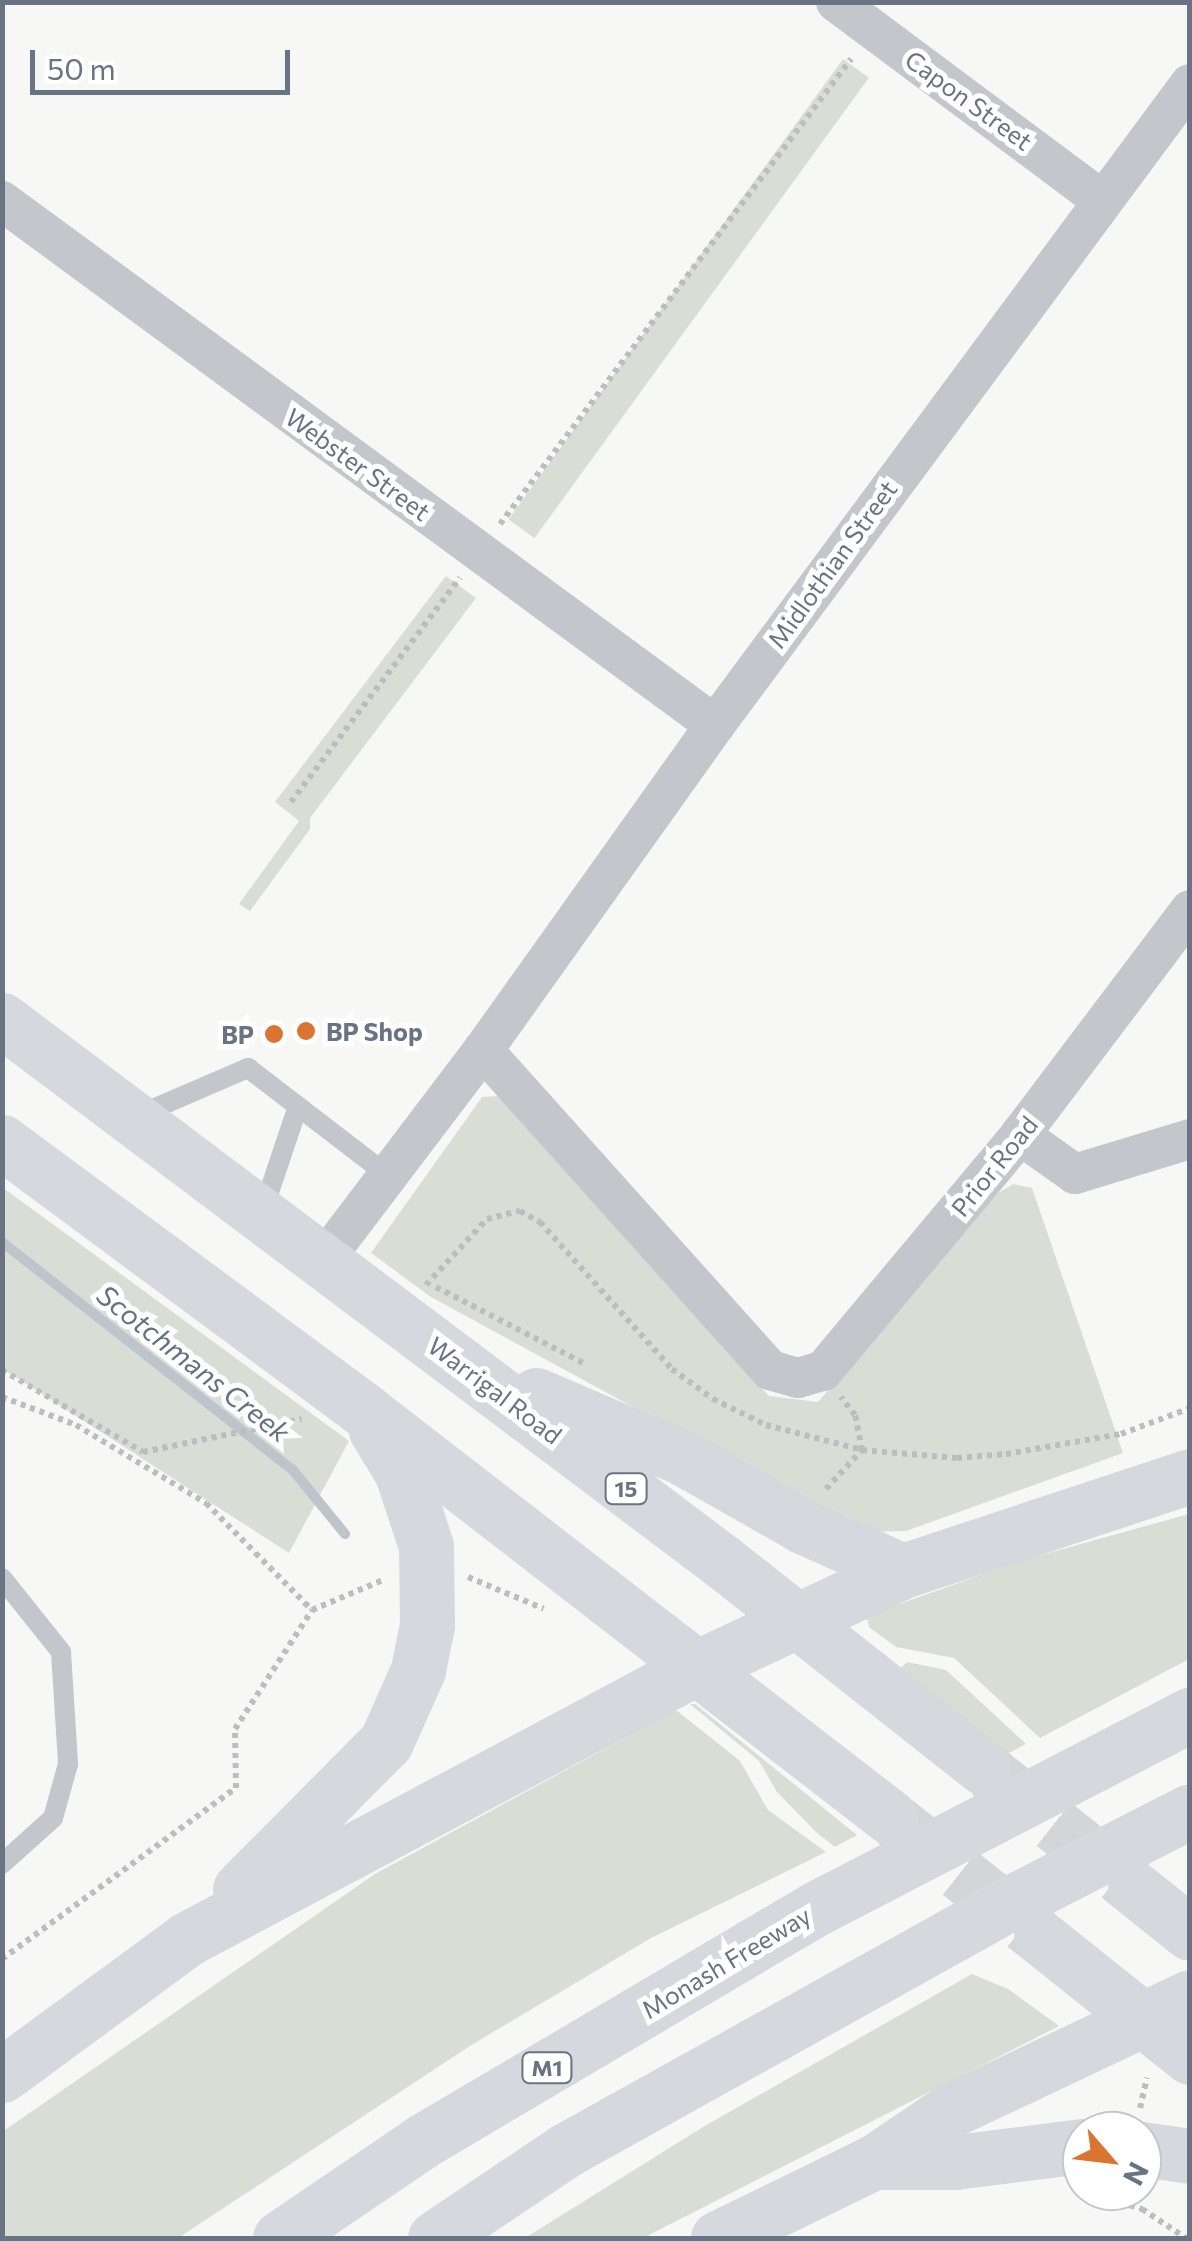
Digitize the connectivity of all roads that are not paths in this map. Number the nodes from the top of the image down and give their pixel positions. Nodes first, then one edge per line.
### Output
1 (836, 2) edge
2 (1190, 84) edge
3 (1100, 200) junction
4 (2, 202) edge
5 (715, 724) junction
6 (1190, 910) edge
7 (2, 1020) edge
8 (483, 1050) junction
9 (298, 1106) junction
10 (131, 1118) junction
11 (1020, 1136) junction
12 (1190, 1139) edge
13 (2, 1142) edge
14 (386, 1174) junction
15 (261, 1216) junction
16 (323, 1261) junction
17 (457, 1360) junction
18 (365, 1411) junction
19 (1190, 1476) edge
20 (902, 1571) junction
21 (2, 1578) edge
22 (795, 1619) junction
23 (696, 1668) junction
24 (1190, 1714) edge
25 (983, 1767) tunnel mouth
26 (1190, 1811) edge
27 (890, 1817) tunnel mouth
28 (2, 1864) edge
29 (1135, 1889) tunnel mouth
30 (1190, 1933) edge
31 (1041, 1938) tunnel mouth
32 (187, 1940) junction
33 (1166, 2008) edge
34 (1170, 2065) edge
35 (2, 2074) edge
36 (1162, 2143) edge
37 (1190, 2156) edge
38 (1062, 2161) edge
39 (874, 2162) junction
40 (280, 2238) edge
41 (435, 2238) edge
42 (718, 2238) edge

1 - 3 street, Capon Street
2 - 3 street, Midlothian Street
3 - 5 street, Midlothian Street
4 - 5 street, Webster Street
5 - 8 street, Midlothian Street
6 - 11 street, Prior Road
7 - 10 highway, Warrigal Road / 15
8 - 11 street, Prior Road
8 - 14 street, Midlothian Street
9 - 10 lane
9 - 14 lane
9 - 15 lane
10 - 15 highway, Warrigal Road / 15
11 - 12 street
13 - 18 highway
14 - 16 street, Midlothian Street
15 - 16 highway, Warrigal Road / 15
16 - 17 highway, Warrigal Road / 15
17 - 20 highway
17 - 22 highway, Warrigal Road / 15
18 - 23 highway
18 - 32 highway
19 - 20 highway
20 - 22 highway
21 - 28 lane
22 - 23 highway
22 - 25 highway, Warrigal Road / 15
23 - 27 highway
23 - 32 highway
24 - 40 highway, Monash Freeway / M1
26 - 41 highway
29 - 30 highway
31 - 33 highway
32 - 35 highway
33 - 34 highway
33 - 39 highway
36 - 37 highway
38 - 39 highway
39 - 42 highway

